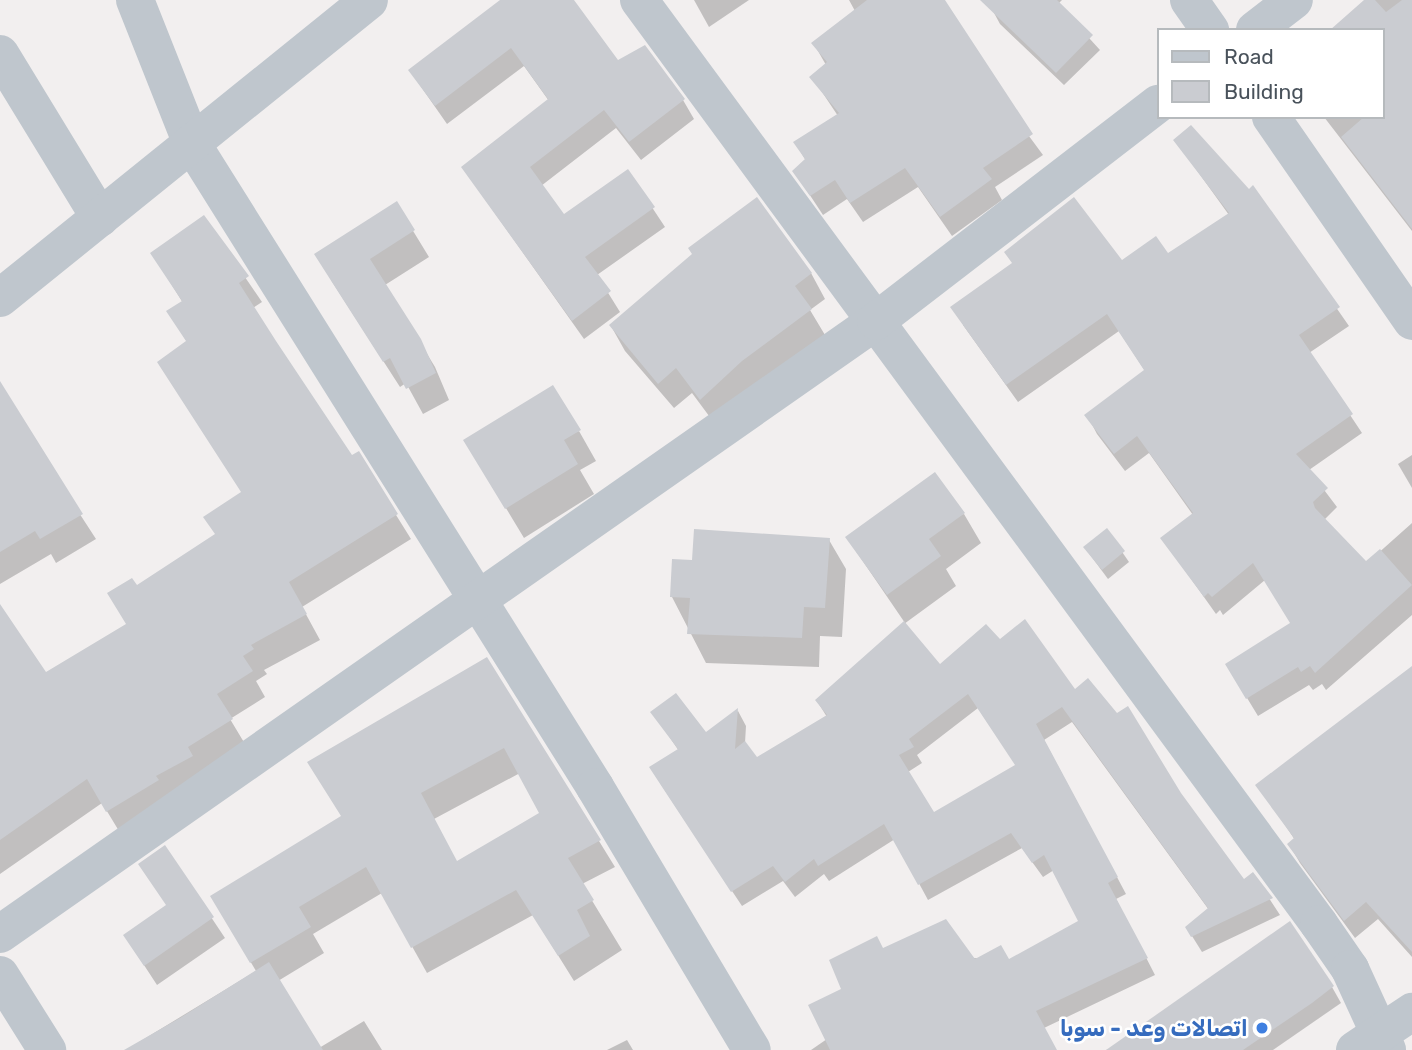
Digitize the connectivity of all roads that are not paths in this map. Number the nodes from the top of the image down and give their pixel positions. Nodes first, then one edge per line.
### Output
1 (135, 0) edge
2 (369, 0) edge
3 (639, 0) edge
4 (1189, 0) edge
5 (1294, 0) edge
6 (1209, 28) edge
7 (1258, 28) edge
8 (0, 54) edge
9 (1156, 106) edge
10 (1272, 119) edge
11 (192, 144) junction
12 (100, 218) junction
13 (0, 298) edge
14 (876, 321) junction
15 (1412, 321) edge
16 (478, 599) junction
17 (0, 934) edge
18 (0, 975) edge
19 (1412, 1012) edge
20 (1374, 1045) edge
21 (47, 1050) edge
22 (752, 1050) edge

1 - 11 street
2 - 11 street
3 - 14 street
4 - 6 street
5 - 7 street
8 - 12 street
9 - 14 street
10 - 15 street
11 - 12 street
11 - 16 street
12 - 13 street
14 - 16 street
14 - 20 street
16 - 17 street
16 - 22 street
18 - 21 street
19 - 20 street

